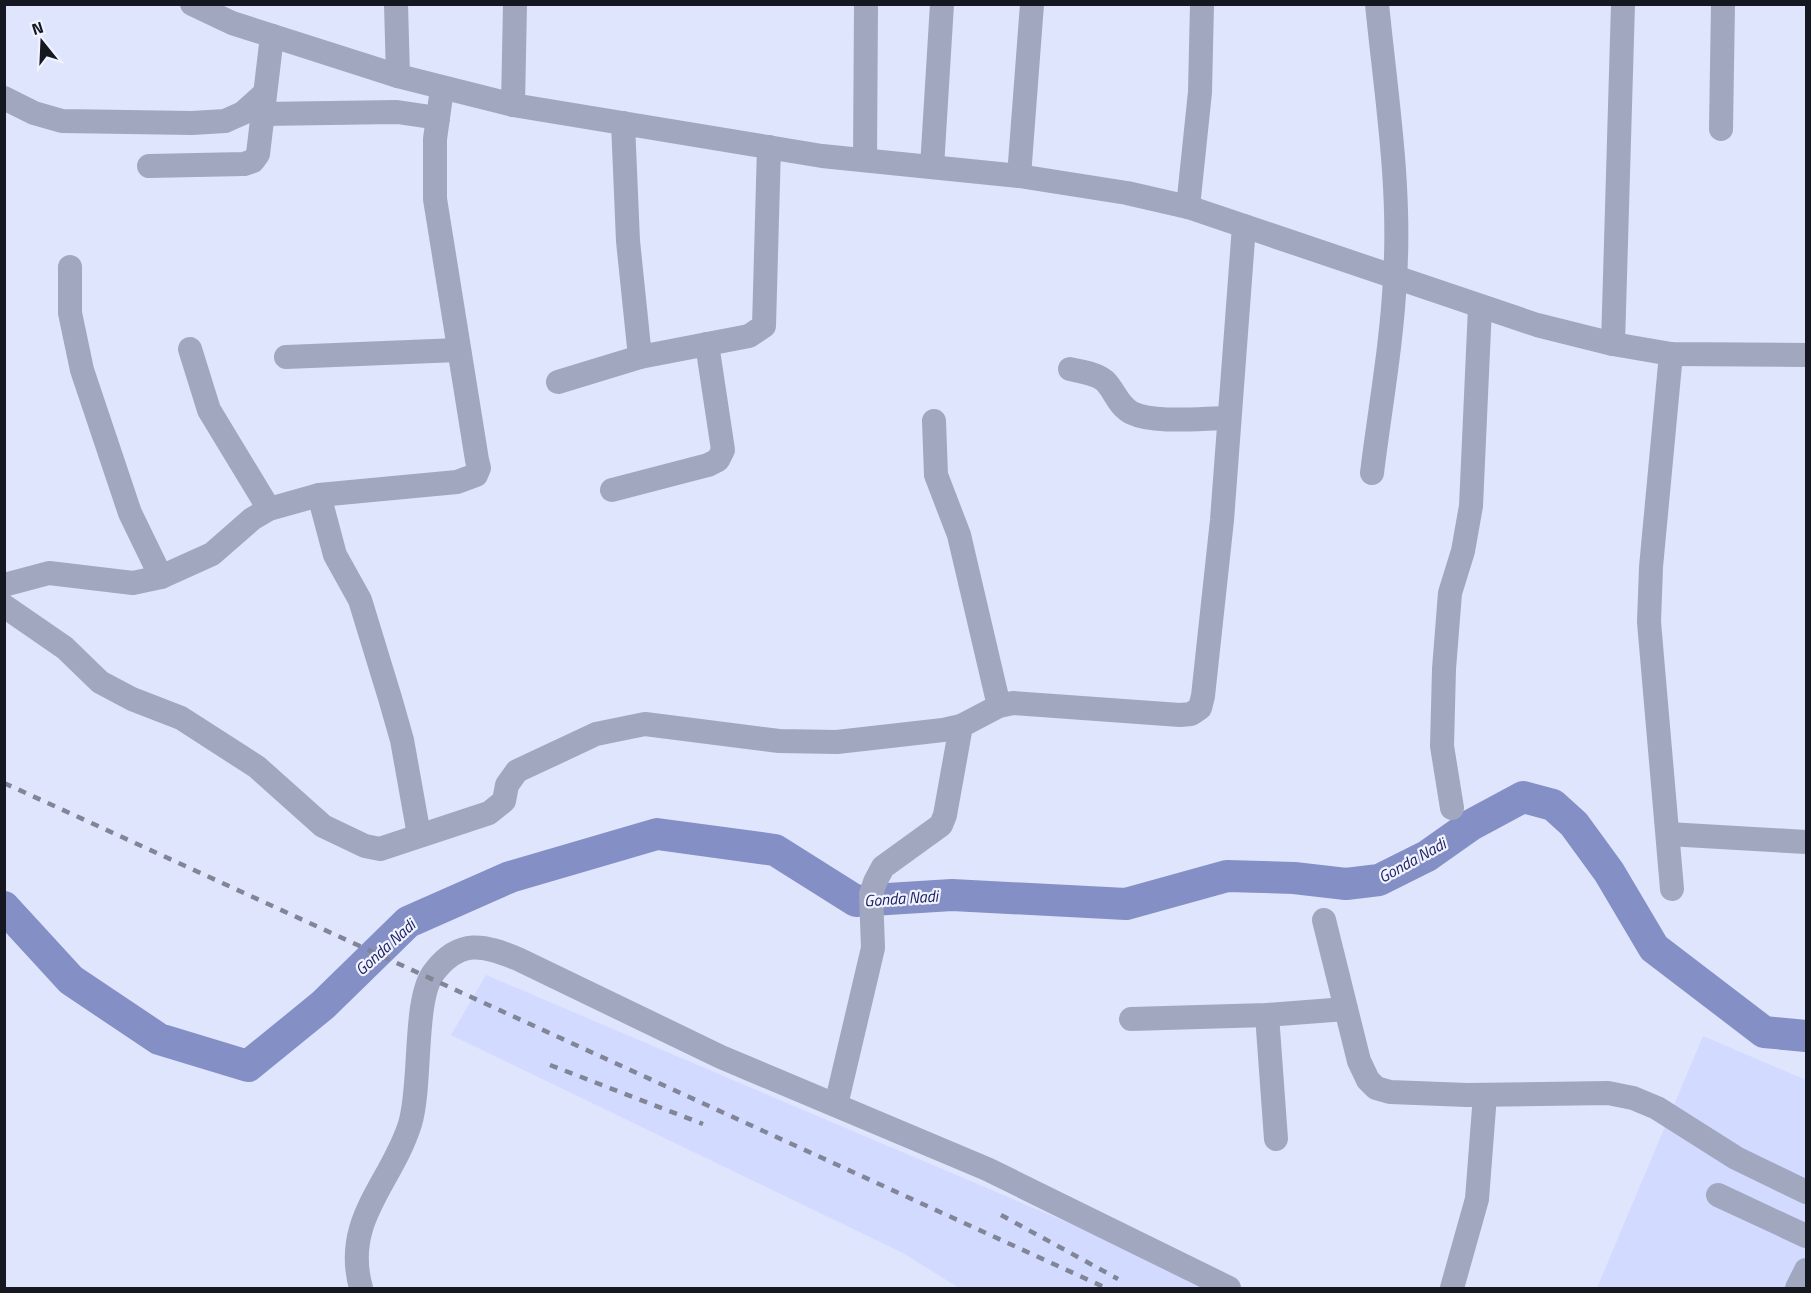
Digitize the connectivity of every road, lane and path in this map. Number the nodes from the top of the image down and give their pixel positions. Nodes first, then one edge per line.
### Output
1 (192, 4) edge
2 (396, 4) edge
3 (515, 4) edge
4 (866, 4) edge
5 (942, 4) edge
6 (1032, 4) edge
7 (1202, 4) edge
8 (1377, 4) edge
9 (1623, 4) edge
10 (1723, 4) edge
11 (272, 36) junction
12 (398, 76) junction
13 (442, 89) junction
14 (4, 98) edge
15 (264, 104) junction
16 (513, 105) junction
17 (438, 118) junction
18 (623, 123) junction
19 (1721, 129) dead end
20 (769, 147) junction
21 (865, 160) junction
22 (149, 166) dead end
23 (932, 167) junction
24 (1019, 176) junction
25 (1188, 207) junction
26 (1244, 226) junction
27 (70, 267) dead end
28 (1395, 278) junction
29 (1480, 307) junction
30 (707, 344) junction
31 (1613, 344) junction
32 (190, 349) dead end
33 (458, 350) junction
34 (1671, 354) junction
35 (1806, 355) edge
36 (286, 357) dead end
37 (640, 357) junction
38 (1070, 369) dead end
39 (558, 382) dead end
40 (1230, 418) junction
41 (934, 421) dead end
42 (1372, 473) dead end
43 (612, 490) dead end
44 (319, 495) junction
45 (269, 509) junction
46 (161, 577) junction
47 (4, 585) edge
48 (4, 606) edge
49 (999, 706) junction
50 (961, 726) junction
51 (1452, 808) dead end
52 (1668, 834) junction
53 (419, 835) junction
54 (1806, 842) edge
55 (1672, 889) dead end
56 (1324, 920) dead end
57 (1346, 1009) junction
58 (1267, 1016) junction
59 (1131, 1019) dead end
60 (1485, 1095) junction
61 (836, 1105) junction
62 (1276, 1139) dead end
63 (1806, 1192) edge
64 (1718, 1195) dead end
65 (1806, 1236) edge
66 (1806, 1270) edge
67 (361, 1288) edge
68 (1228, 1288) edge
69 (1452, 1288) edge
70 (1797, 1288) edge

1 - 11 street
2 - 12 street
3 - 16 street
4 - 21 street
5 - 23 street
6 - 24 street
7 - 25 street
8 - 28 street
9 - 31 street
10 - 19 street
11 - 12 street
11 - 15 street
12 - 13 street
13 - 16 street
13 - 17 street
14 - 15 street
15 - 17 street
15 - 22 street
16 - 18 street
17 - 33 street
18 - 20 street
18 - 37 street
20 - 21 street
20 - 30 street
21 - 23 street
23 - 24 street
24 - 25 street
25 - 26 street
26 - 28 street
26 - 40 street
27 - 46 street
28 - 29 street
28 - 42 street
29 - 31 street
29 - 51 street
30 - 37 street
30 - 43 street
31 - 34 street
32 - 45 street
33 - 36 street
33 - 44 street
34 - 35 street
34 - 52 street
37 - 39 street
38 - 40 street
40 - 49 street
41 - 49 street
44 - 45 street
44 - 53 street
45 - 46 street
46 - 47 street
48 - 53 street
49 - 50 street
50 - 53 street
50 - 61 street
52 - 54 street
52 - 55 street
56 - 57 street
57 - 58 street
57 - 60 street
58 - 59 street
58 - 62 street
60 - 63 street
60 - 69 street
61 - 67 street
61 - 68 street
64 - 65 street
66 - 70 street

